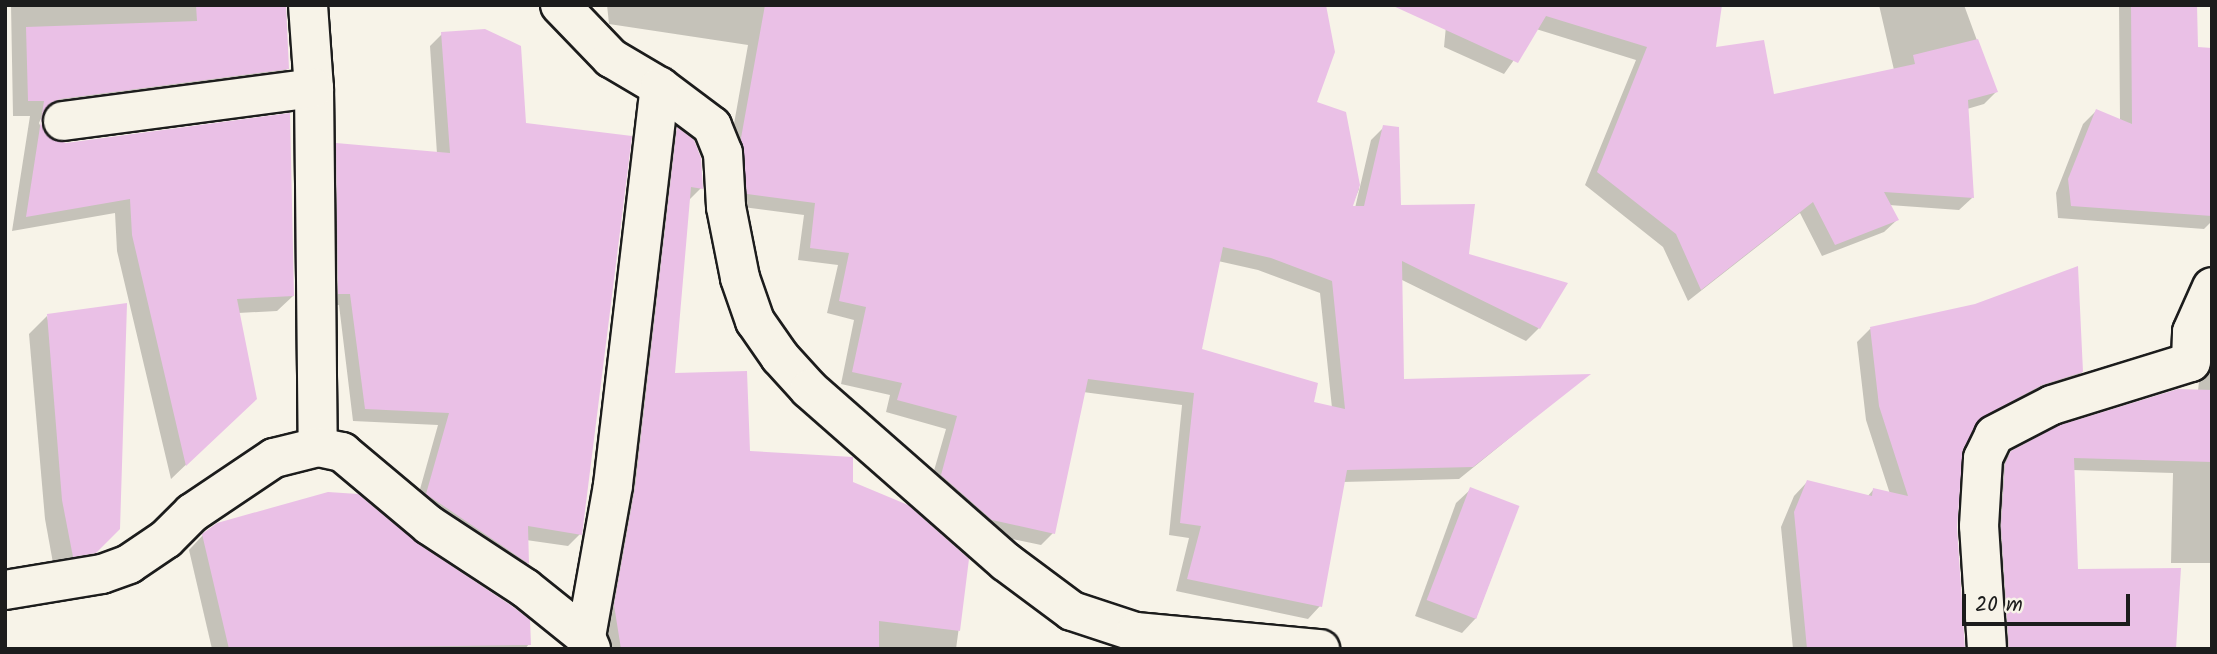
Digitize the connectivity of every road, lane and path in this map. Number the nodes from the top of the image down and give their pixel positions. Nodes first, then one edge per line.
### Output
1 (308, 5) edge
2 (560, 5) edge
3 (660, 87) junction
4 (314, 88) junction
5 (63, 121) dead end
6 (2212, 287) edge
7 (318, 446) junction
8 (5, 590) edge
9 (589, 643) edge
10 (1320, 649) edge
11 (1987, 649) edge

1 - 4 street
2 - 3 street
3 - 9 street
3 - 10 street
4 - 5 street
4 - 7 street
6 - 11 street
7 - 8 street
7 - 9 street

